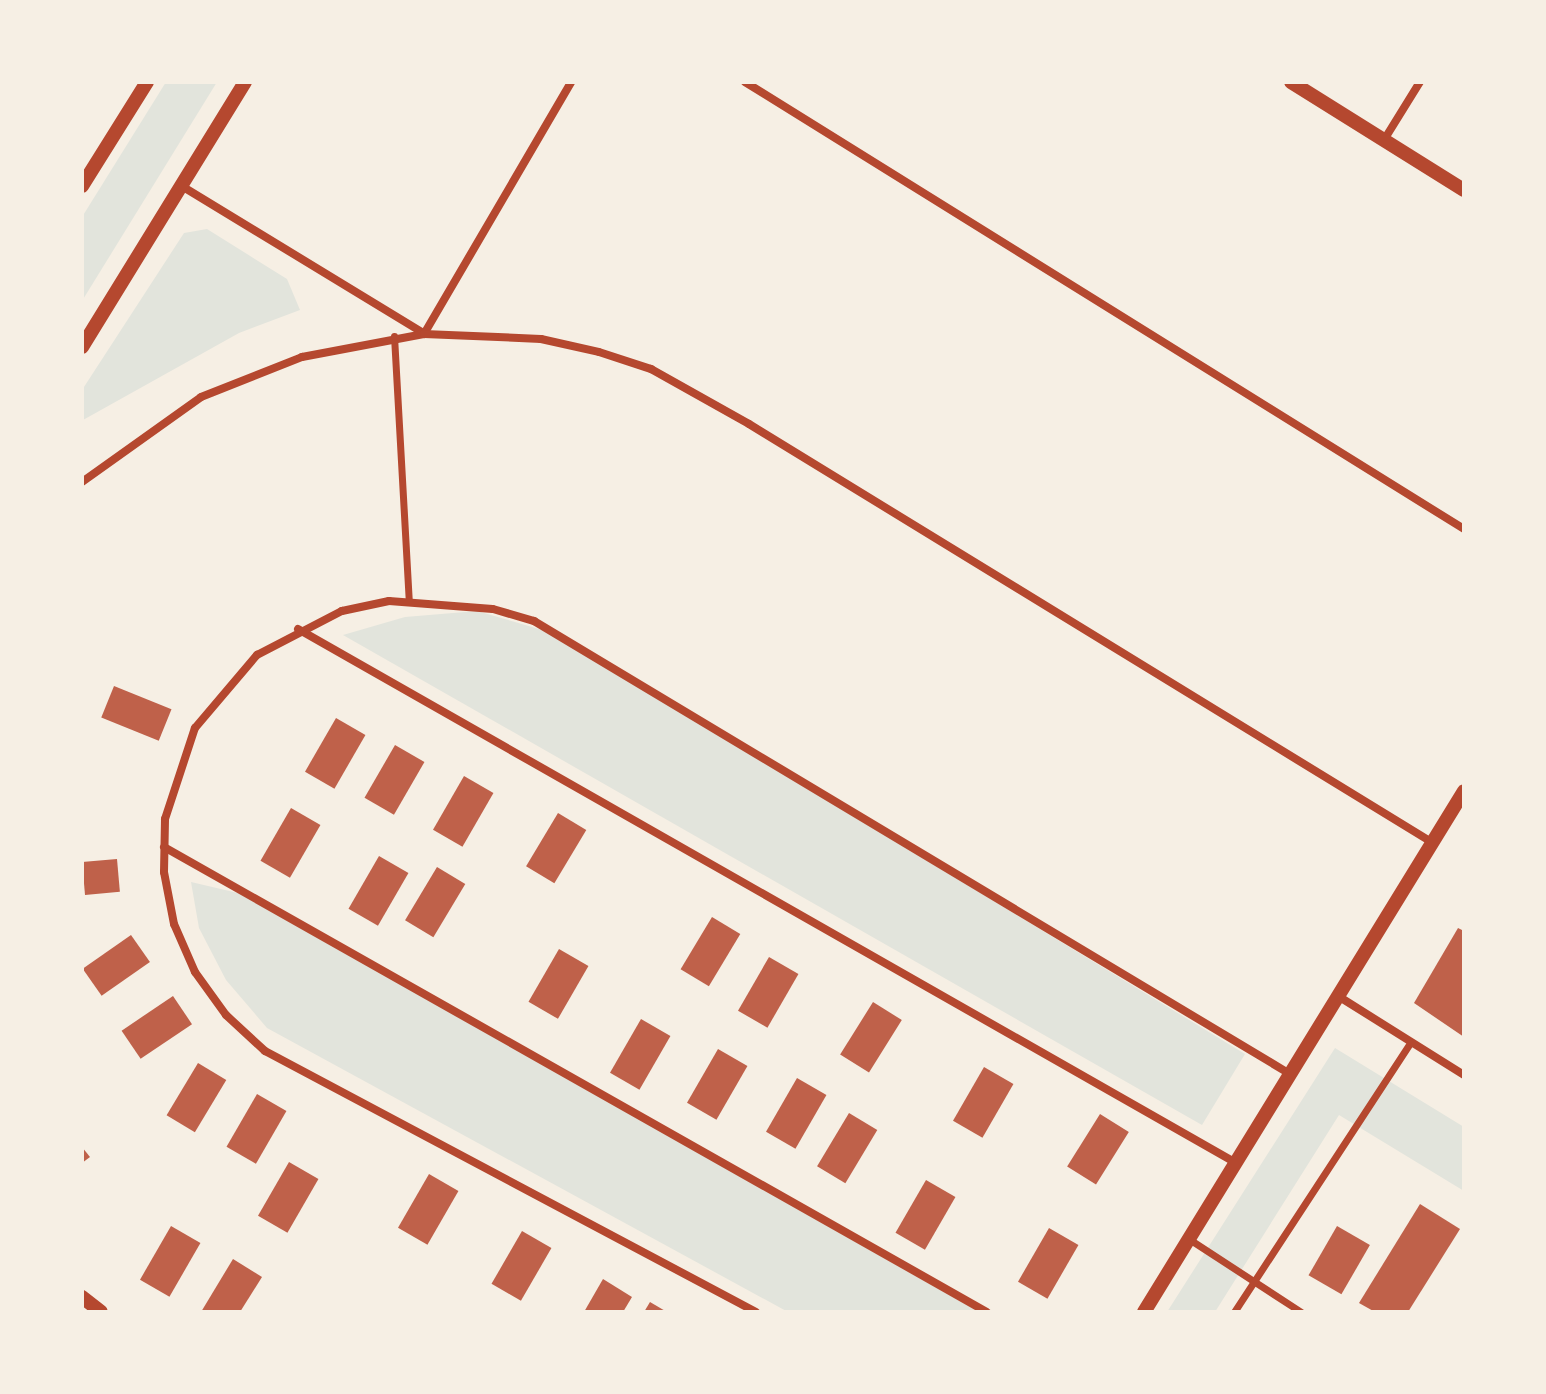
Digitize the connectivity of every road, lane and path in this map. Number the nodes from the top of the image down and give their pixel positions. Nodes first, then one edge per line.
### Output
1 (147, 82) edge
2 (245, 82) edge
3 (571, 82) edge
4 (745, 82) edge
5 (1291, 82) edge
6 (1420, 82) edge
7 (1384, 140) junction
8 (180, 185) junction
9 (82, 186) edge
10 (1464, 190) edge
11 (424, 334) junction
12 (394, 336) junction
13 (82, 347) edge
14 (82, 482) edge
15 (1464, 529) edge
16 (409, 602) junction
17 (298, 629) junction
18 (1464, 791) edge
19 (1433, 843) junction
20 (164, 847) junction
21 (1338, 996) junction
22 (1411, 1042) junction
23 (1290, 1074) junction
24 (1464, 1075) edge
25 (1236, 1163) junction
26 (1189, 1239) junction
27 (1253, 1281) junction
28 (82, 1297) edge
29 (101, 1312) edge
30 (756, 1312) edge
31 (987, 1312) edge
32 (1144, 1312) edge
33 (1234, 1312) edge
34 (1301, 1312) edge

1 - 9 street
2 - 8 street
3 - 11 street
4 - 15 street
5 - 7 street
6 - 7 street
7 - 10 street
8 - 11 street
8 - 13 street
11 - 12 street
11 - 19 street
12 - 14 street
12 - 16 street
16 - 17 street
16 - 23 street
17 - 20 street
17 - 25 street
18 - 19 street
19 - 21 street
20 - 30 street
20 - 31 street
21 - 22 street
21 - 23 street
22 - 24 street
22 - 27 street
23 - 25 street
25 - 26 street
26 - 27 street
26 - 32 street
27 - 33 street
27 - 34 street
28 - 29 street

